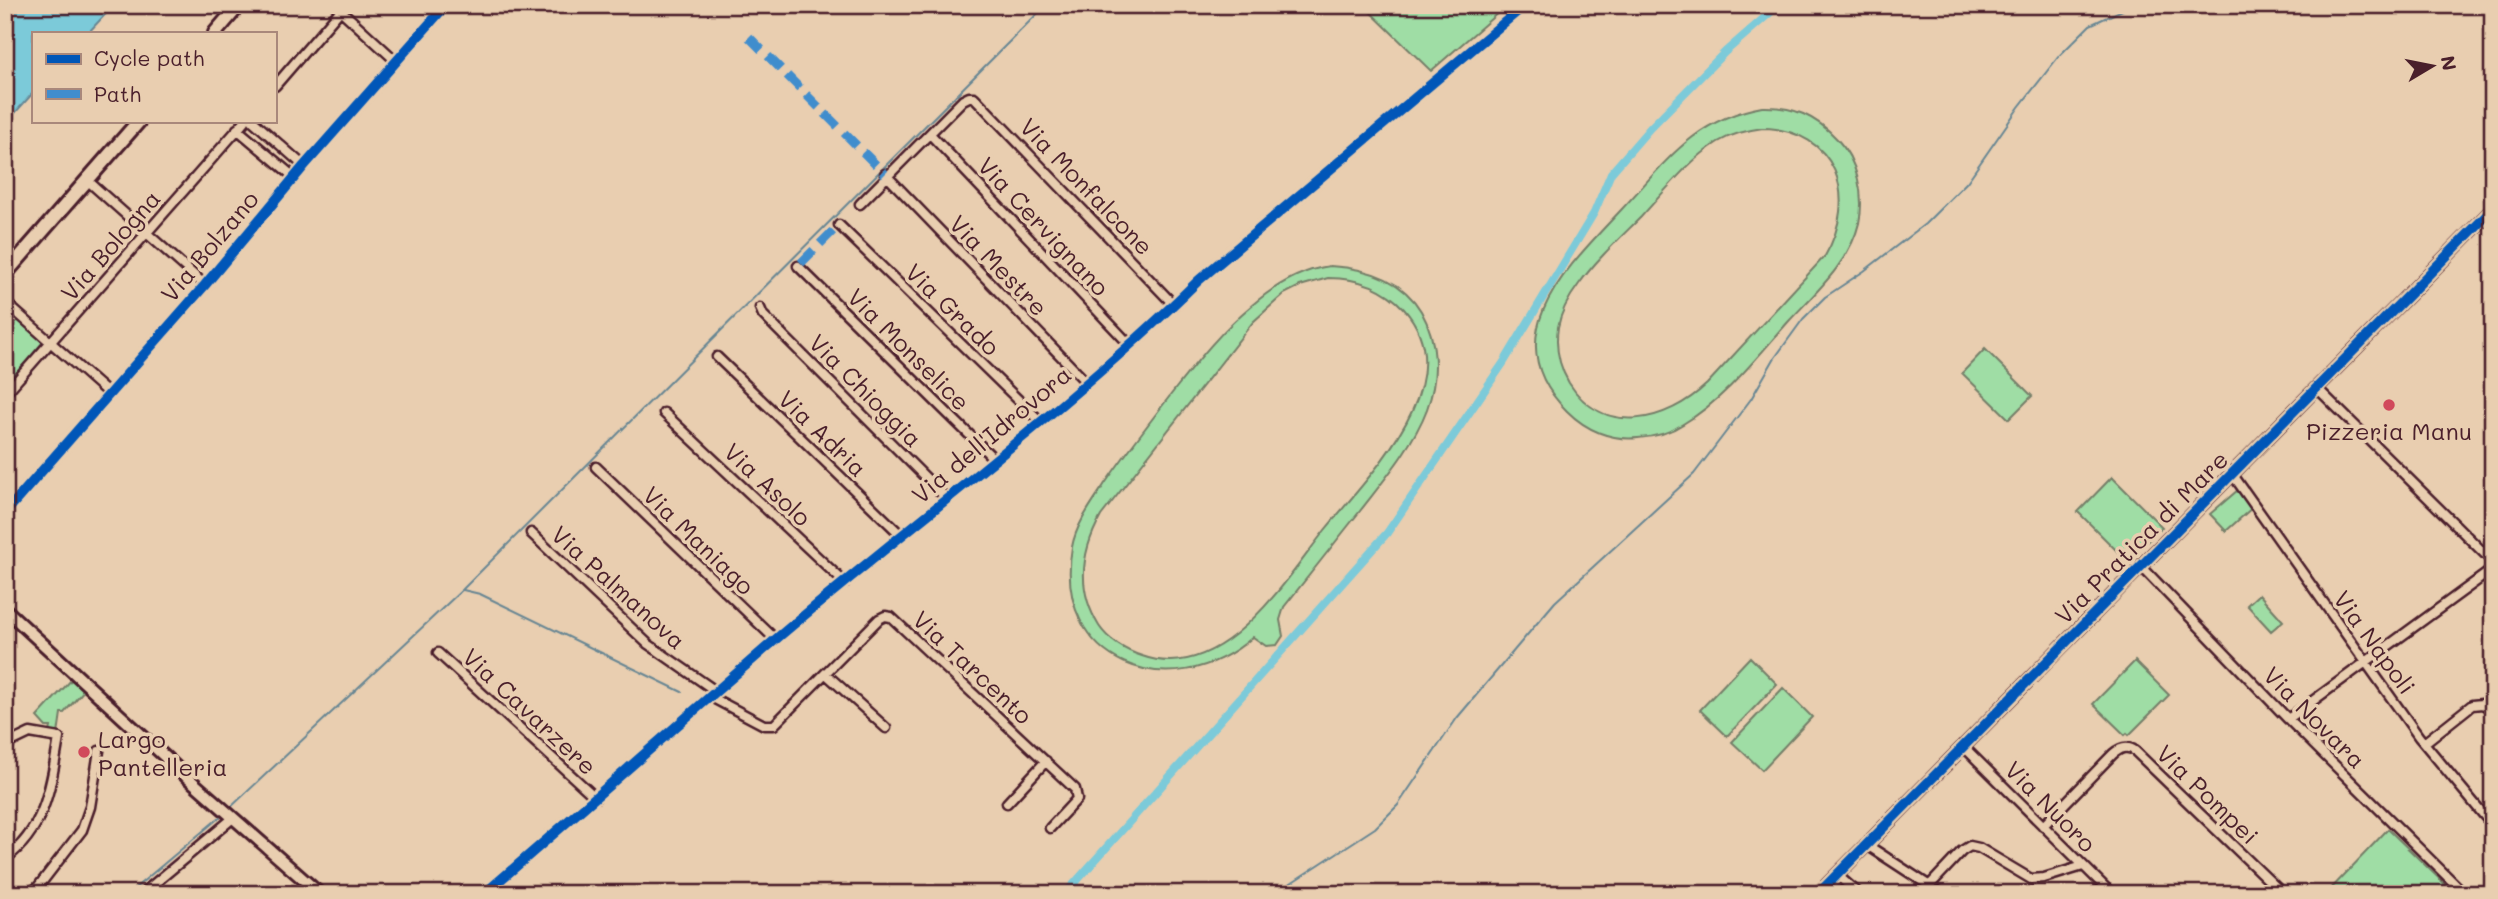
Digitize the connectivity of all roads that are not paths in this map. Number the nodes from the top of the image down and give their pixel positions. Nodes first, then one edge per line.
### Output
1 (239, 5) edge
2 (446, 5) edge
3 (1525, 5) edge
4 (340, 7) edge
5 (216, 32) edge
6 (396, 61) junction
7 (276, 85) edge
8 (138, 122) edge
9 (244, 122) edge
10 (254, 122) edge
11 (237, 130) junction
12 (930, 134) junction
13 (304, 166) junction
14 (886, 175) junction
15 (294, 177) junction
16 (87, 180) junction
17 (860, 204) dead end
18 (2490, 217) edge
19 (839, 225) dead end
20 (146, 233) junction
21 (798, 266) dead end
22 (5, 274) edge
23 (205, 285) junction
24 (5, 302) edge
25 (1174, 305) junction
26 (760, 308) dead end
27 (50, 342) junction
28 (1129, 344) junction
29 (717, 357) dead end
30 (1086, 382) junction
31 (2317, 387) junction
32 (5, 394) edge
33 (109, 394) junction
34 (664, 413) dead end
35 (1040, 421) junction
36 (994, 459) junction
37 (596, 467) dead end
38 (2233, 475) junction
39 (947, 499) junction
40 (7, 507) edge
41 (531, 533) dead end
42 (902, 536) junction
43 (2493, 562) edge
44 (2140, 565) junction
45 (2493, 569) edge
46 (845, 583) junction
47 (5, 609) edge
48 (776, 640) junction
49 (438, 653) dead end
50 (2365, 663) junction
51 (826, 674) junction
52 (714, 695) junction
53 (2493, 709) edge
54 (2288, 719) junction
55 (886, 727) dead end
56 (2424, 743) junction
57 (5, 745) edge
58 (1963, 746) junction
59 (99, 751) dead end
60 (1046, 761) junction
61 (596, 797) junction
62 (1007, 803) dead end
63 (233, 818) junction
64 (2043, 826) junction
65 (2493, 826) edge
66 (1050, 828) dead end
67 (1867, 845) junction
68 (5, 859) edge
69 (2083, 866) junction
70 (1837, 875) junction
71 (1930, 886) junction
72 (28, 894) edge
73 (142, 894) edge
74 (320, 894) edge
75 (484, 894) edge
76 (1818, 894) edge
77 (1859, 894) edge
78 (1942, 894) edge
79 (2112, 894) edge
80 (2283, 894) edge
81 (2465, 894) edge

1 - 5 main road
2 - 6 street, Via Bolzano
3 - 25 street, Via dell'Idrovora
4 - 6 street
4 - 7 street
6 - 13 street, Via Bolzano
8 - 16 main road
9 - 11 street, Via Bologna
10 - 13 street
11 - 15 street
11 - 20 street, Via Bologna
12 - 14 street
12 - 25 street, Via Monfalcone
12 - 28 street, Via Cervignano
13 - 15 street, Via Bolzano
14 - 17 street
14 - 30 street, Via Mestre
15 - 23 street, Via Bolzano
16 - 20 street
16 - 22 main road
18 - 31 street, Via Pratica di Mare
19 - 35 street, Via Grado
20 - 23 street
20 - 27 street, Via Bologna
21 - 36 street, Via Monselice
23 - 33 street, Via Bolzano
24 - 27 street
25 - 28 street, Via dell'Idrovora
26 - 39 street, Via Chioggia
27 - 32 street, Via Bologna
27 - 33 street
28 - 30 street, Via dell'Idrovora
29 - 42 street, Via Adria
30 - 35 street, Via dell'Idrovora
31 - 38 street, Via Pratica di Mare
31 - 43 street
33 - 40 street, Via Bolzano
34 - 46 street, Via Asolo
35 - 36 street, Via dell'Idrovora
36 - 39 street, Via dell'Idrovora
37 - 48 street, Via Maniago
38 - 44 street, Via Pratica di Mare
38 - 50 street, Via Napoli
39 - 42 street, Via dell'Idrovora
41 - 52 street, Via Palmanova
42 - 46 street, Via dell'Idrovora
44 - 54 street, Via Novara
44 - 58 street, Via Pratica di Mare
45 - 50 street
46 - 48 street, Via dell'Idrovora
47 - 63 street
48 - 52 street, Via dell'Idrovora
49 - 61 street, Via Cavarzere
50 - 54 street
50 - 56 street, Via Napoli
51 - 52 street, Via Tarcento
51 - 55 street
51 - 60 street, Via Tarcento
52 - 61 street, Via dell'Idrovora
53 - 56 street
54 - 81 street, Via Novara
56 - 65 street, Via Napoli
57 - 68 street
58 - 64 street, Via Nuoro
58 - 67 street, Via Pratica di Mare
59 - 72 street
60 - 62 street
60 - 66 street, Via Tarcento
61 - 75 street, Via dell'Idrovora
63 - 73 street
63 - 74 street
64 - 69 street, Via Nuoro
64 - 80 street, Via Pompei
67 - 70 street, Via Pratica di Mare
67 - 71 street
69 - 71 street
69 - 79 street, Via Nuoro
70 - 76 street, Via Pratica di Mare
70 - 77 street
71 - 78 street

